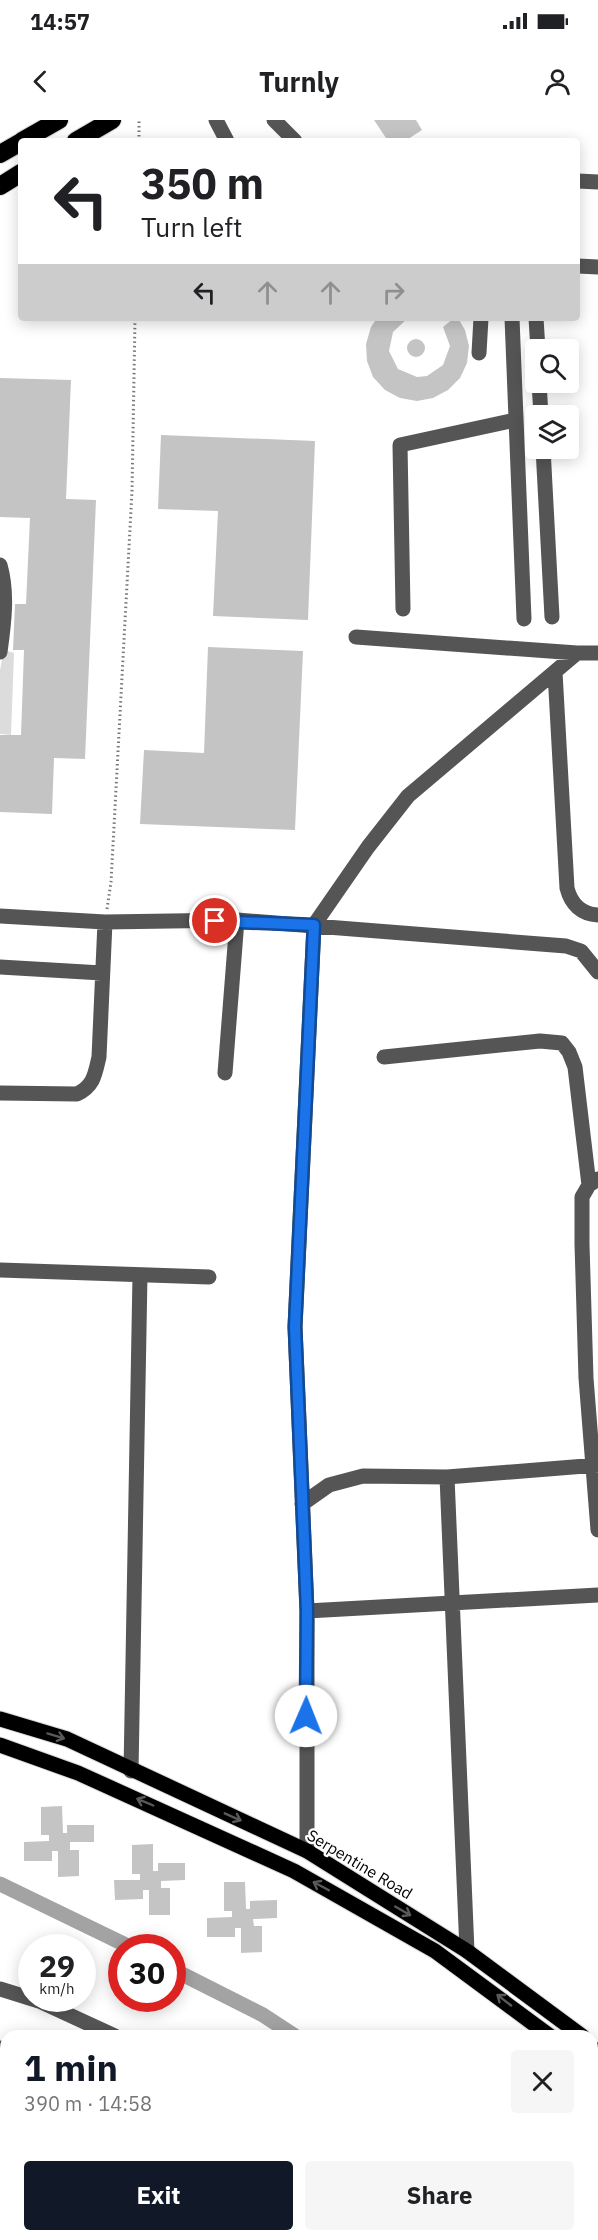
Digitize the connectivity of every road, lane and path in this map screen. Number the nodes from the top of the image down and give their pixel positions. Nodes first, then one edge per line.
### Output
1 (59, 120) edge
2 (112, 120) edge
3 (139, 120) edge
4 (216, 120) edge
5 (274, 120) edge
6 (27, 138) edge
7 (81, 138) edge
8 (139, 138) edge
9 (225, 138) edge
10 (292, 138) edge
11 (18, 143) edge
12 (0, 154) edge
13 (18, 175) edge
14 (580, 181) edge
15 (598, 182) edge
16 (0, 186) edge
17 (580, 266) edge
18 (598, 267) edge
19 (135, 321) edge
20 (481, 321) edge
21 (512, 321) edge
22 (536, 321) edge
23 (537, 339) edge
24 (479, 352) dead end
25 (515, 420) junction
26 (544, 459) edge
27 (0, 565) edge
28 (403, 609) dead end
29 (552, 617) dead end
30 (524, 618) dead end
31 (356, 637) dead end
32 (0, 651) edge
33 (578, 653) junction
34 (598, 653) edge
35 (555, 672) junction
36 (598, 915) edge
37 (0, 916) edge
38 (237, 921) junction
39 (105, 922) junction
40 (314, 925) junction
41 (0, 967) edge
42 (598, 972) edge
43 (102, 973) junction
44 (384, 1056) dead end
45 (225, 1073) dead end
46 (0, 1093) edge
47 (593, 1182) edge
48 (0, 1270) edge
49 (140, 1275) junction
50 (209, 1277) dead end
51 (596, 1465) edge
52 (447, 1477) junction
53 (302, 1504) junction
54 (598, 1530) edge
55 (598, 1595) edge
56 (453, 1603) junction
57 (307, 1611) junction
58 (0, 1719) edge
59 (0, 1745) edge
60 (131, 1771) junction
61 (307, 1851) junction
62 (467, 1951) junction
63 (0, 1989) edge
64 (102, 2030) edge
65 (542, 2030) edge
66 (574, 2030) edge

1 - 6 highway
2 - 7 highway
3 - 8 path
4 - 9 street
5 - 10 street
11 - 12 highway
13 - 16 highway
14 - 15 street
17 - 18 street
19 - 39 path
20 - 24 street
21 - 25 street
22 - 23 street
25 - 28 street
25 - 30 street
26 - 29 street
27 - 32 street
31 - 33 street
33 - 34 street
33 - 35 street
35 - 36 street
35 - 40 street
37 - 39 street
38 - 39 street
38 - 40 street
38 - 45 street
39 - 43 street
40 - 42 street
40 - 53 street
41 - 43 street
43 - 46 street
44 - 47 street
47 - 51 street
48 - 49 street
49 - 50 street
49 - 60 street
51 - 52 street
51 - 54 street
52 - 53 street
52 - 56 street
53 - 57 street
55 - 56 street
56 - 57 street
56 - 62 street
57 - 61 street
58 -> 60 main road, Serpentine Road
65 -> 59 main road
60 -> 61 main road, Serpentine Road
61 -> 62 main road, Serpentine Road
62 - 66 main road, Serpentine Road
63 - 64 street

